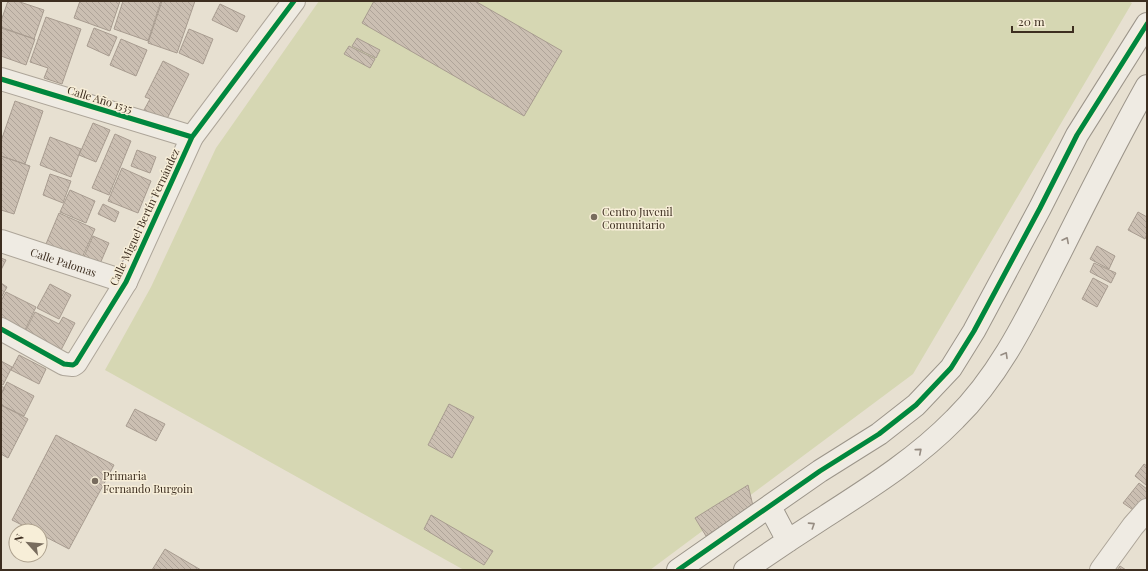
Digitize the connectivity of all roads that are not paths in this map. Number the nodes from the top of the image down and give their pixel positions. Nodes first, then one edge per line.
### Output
1 (294, 1) edge
2 (1147, 24) edge
3 (1, 79) edge
4 (1147, 86) edge
5 (192, 138) junction
6 (1, 241) edge
7 (126, 282) junction
8 (1, 329) edge
9 (770, 507) junction
10 (1147, 510) edge
11 (788, 540) junction
12 (678, 570) edge
13 (745, 570) edge
14 (1101, 570) edge

1 - 5 street, Calle Miguel Bertín Fernández
2 - 9 street
3 - 5 street, Calle Año 1535
11 -> 4 street
5 - 7 street, Calle Miguel Bertín Fernández
6 - 7 street, Calle Palomas
7 - 8 street, Calle Miguel Bertín Fernández
9 - 11 street
9 - 12 street
10 - 14 street
11 - 13 street

